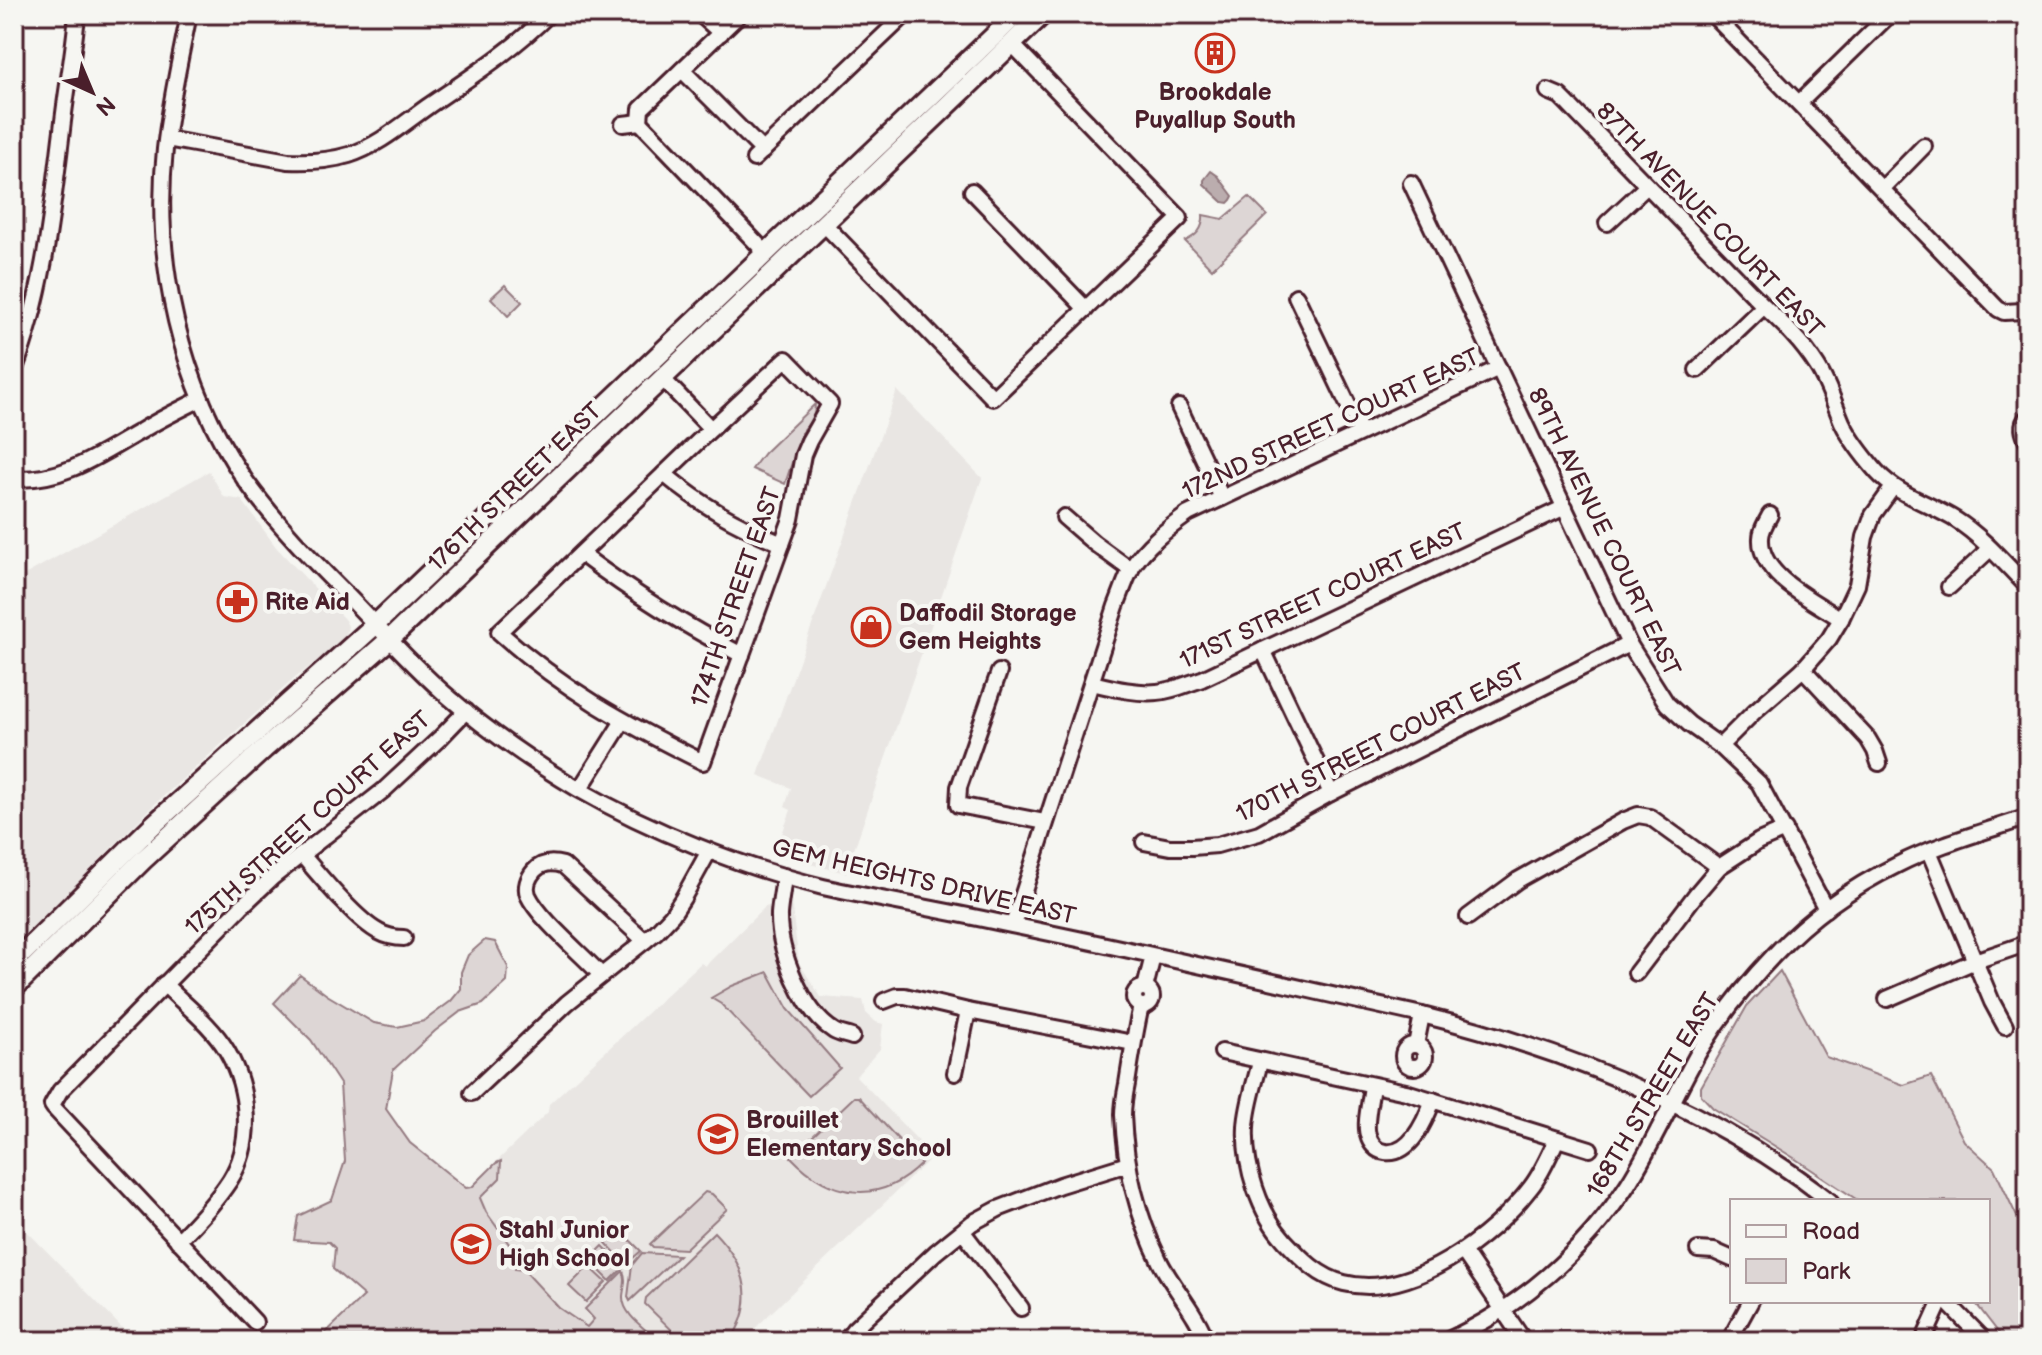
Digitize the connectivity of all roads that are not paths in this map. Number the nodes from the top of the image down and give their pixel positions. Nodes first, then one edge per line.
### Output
1 (77, 14) edge
2 (189, 14) edge
3 (549, 14) edge
4 (700, 14) edge
5 (740, 14) edge
6 (906, 14) edge
7 (1017, 14) edge
8 (1034, 14) edge
9 (1043, 14) edge
10 (1890, 14) edge
11 (1715, 15) edge
12 (721, 33) junction
13 (1014, 42) junction
14 (682, 70) junction
15 (937, 91) junction
16 (1548, 91) dead end
17 (1799, 103) junction
18 (640, 122) junction
19 (623, 124) dead end
20 (167, 139) junction
21 (1924, 146) dead end
22 (1411, 183) dead end
23 (1647, 186) junction
24 (1883, 188) junction
25 (972, 191) dead end
26 (1607, 223) dead end
27 (824, 224) junction
28 (767, 254) junction
29 (1296, 296) dead end
30 (1764, 306) junction
31 (1086, 309) junction
32 (2023, 311) dead end
33 (698, 346) junction
34 (1499, 368) junction
35 (1697, 370) dead end
36 (14, 371) edge
37 (663, 379) junction
38 (201, 399) junction
39 (1179, 407) dead end
40 (2026, 422) edge
41 (711, 429) junction
42 (1361, 432) junction
43 (2028, 442) edge
44 (664, 474) junction
45 (14, 479) edge
46 (1893, 487) junction
47 (1222, 498) junction
48 (1565, 507) junction
49 (1770, 515) dead end
50 (1064, 517) dead end
51 (782, 544) junction
52 (1990, 549) junction
53 (581, 554) junction
54 (1131, 570) junction
55 (1949, 587) dead end
56 (2028, 587) edge
57 (1841, 619) junction
58 (375, 625) junction
59 (389, 640) junction
60 (1629, 644) junction
61 (1263, 650) junction
62 (742, 655) junction
63 (1803, 669) junction
64 (999, 672) dead end
65 (1092, 683) junction
66 (466, 711) junction
67 (623, 721) junction
68 (1720, 746) junction
69 (1879, 763) dead end
70 (580, 789) junction
71 (1331, 793) junction
72 (2028, 817) edge
73 (1045, 822) junction
74 (1785, 830) junction
75 (1144, 842) dead end
76 (709, 851) junction
77 (1929, 851) junction
78 (302, 855) junction
79 (1719, 867) junction
80 (784, 876) junction
81 (1826, 909) junction
82 (1468, 917) dead end
83 (1013, 925) junction
84 (404, 938) dead end
85 (645, 941) junction
86 (2028, 943) edge
87 (1153, 956) junction
88 (1975, 961) junction
89 (14, 962) edge
90 (1636, 973) dead end
91 (601, 975) junction
92 (164, 984) junction
93 (14, 988) edge
94 (1887, 999) dead end
95 (884, 1001) dead end
96 (968, 1011) junction
97 (1422, 1015) junction
98 (2005, 1026) dead end
99 (852, 1037) dead end
100 (1133, 1043) junction
101 (1222, 1052) dead end
102 (1260, 1062) junction
103 (955, 1073) dead end
104 (1372, 1085) junction
105 (1406, 1092) junction
106 (472, 1093) dead end
107 (1433, 1100) junction
108 (1672, 1103) junction
109 (1557, 1139) junction
110 (1590, 1149) dead end
111 (1128, 1164) junction
112 (1827, 1199) edge
113 (963, 1232) junction
114 (178, 1241) junction
115 (1698, 1250) dead end
116 (1463, 1251) junction
117 (1730, 1258) edge
118 (1750, 1303) edge
119 (1943, 1303) edge
120 (1946, 1303) edge
121 (1021, 1308) dead end
122 (1503, 1309) junction
123 (255, 1322) dead end
124 (845, 1341) edge
125 (1206, 1341) edge
126 (1446, 1341) edge
127 (1524, 1341) edge
128 (1729, 1341) edge
129 (1923, 1341) edge
130 (1985, 1341) edge

1 - 36 street
2 - 20 street, GEM HEIGHTS DRIVE EAST
3 - 20 street
4 - 12 street
5 - 12 street
6 - 14 street
7 - 15 main road, 176TH STREET EAST
8 - 13 main road
9 - 13 main road, 176TH STREET EAST
10 - 17 street
11 - 17 street
12 - 14 street
13 - 27 main road, 176TH STREET EAST
13 - 31 street
14 - 18 street
15 - 27 main road
15 - 28 main road, 176TH STREET EAST
16 - 23 street, 87TH AVENUE COURT EAST
17 - 24 street
18 - 19 street
18 - 28 street
20 - 38 street, GEM HEIGHTS DRIVE EAST
21 - 24 street
22 - 34 street, 89TH AVENUE COURT EAST
23 - 26 street
23 - 30 street, 87TH AVENUE COURT EAST
24 - 32 street
25 - 31 street
27 - 31 street
27 - 33 main road, 176TH STREET EAST
28 - 33 main road
28 - 58 main road, 176TH STREET EAST
29 - 42 street
30 - 35 street
30 - 46 street, 87TH AVENUE COURT EAST
33 - 37 main road, 176TH STREET EAST
34 - 42 street, 172ND STREET COURT EAST
34 - 48 street, 89TH AVENUE COURT EAST
37 - 41 street
37 - 59 main road, 176TH STREET EAST
38 - 45 street
38 - 58 street, GEM HEIGHTS DRIVE EAST
39 - 47 street
40 - 43 street
41 - 44 street
41 - 51 street, 174TH STREET EAST
42 - 47 street, 172ND STREET COURT EAST
44 - 51 street
44 - 53 street
46 - 52 street, 87TH AVENUE COURT EAST
46 - 57 street
47 - 54 street, 172ND STREET COURT EAST
48 - 60 street, 89TH AVENUE COURT EAST
48 - 61 street, 171ST STREET COURT EAST
49 - 57 street
50 - 54 street
51 - 62 street, 174TH STREET EAST
52 - 55 street
52 - 56 street, 87TH AVENUE COURT EAST
53 - 62 street
53 - 67 street
54 - 65 street, 172ND STREET COURT EAST
57 - 63 street
58 - 59 street, GEM HEIGHTS DRIVE EAST
58 - 89 main road, 176TH STREET EAST
59 - 66 street, GEM HEIGHTS DRIVE EAST
59 - 93 main road, 176TH STREET EAST
60 - 68 street, 89TH AVENUE COURT EAST
60 - 71 street, 170TH STREET COURT EAST
61 - 65 street, 171ST STREET COURT EAST
61 - 71 street
62 - 67 street, 174TH STREET EAST
63 - 68 street
63 - 69 street
64 - 73 street
65 - 73 street, 172ND STREET COURT EAST
66 - 70 street, GEM HEIGHTS DRIVE EAST
66 - 78 street, 175TH STREET COURT EAST
67 - 70 street
68 - 74 street, 89TH AVENUE COURT EAST
70 - 76 street, GEM HEIGHTS DRIVE EAST
71 - 75 street, 170TH STREET COURT EAST
72 - 77 street, 168TH STREET EAST
73 - 83 street, 172ND STREET COURT EAST
74 - 79 street
74 - 81 street, 89TH AVENUE COURT EAST
76 - 80 street, GEM HEIGHTS DRIVE EAST
76 - 85 street
77 - 81 street, 168TH STREET EAST
77 - 88 street
78 - 84 street
78 - 92 street, 175TH STREET COURT EAST
79 - 82 street
79 - 90 street
80 - 83 street, GEM HEIGHTS DRIVE EAST
80 - 99 street
81 - 108 street, 168TH STREET EAST
83 - 87 street, GEM HEIGHTS DRIVE EAST
85 - 91 street
85 - 91 street
86 - 88 street
87 - 97 street, GEM HEIGHTS DRIVE EAST
87 - 100 street
88 - 94 street
88 - 98 street
91 - 106 street
92 - 114 street
92 - 114 street, 175TH STREET COURT EAST
95 - 96 street
96 - 100 street
96 - 103 street
97 - 105 street
97 - 108 street, GEM HEIGHTS DRIVE EAST
100 - 111 street
101 - 102 street
102 - 104 street
102 - 116 street
104 - 105 street
104 - 107 street
105 - 107 street
107 - 109 street
108 - 112 street, GEM HEIGHTS DRIVE EAST
108 - 122 street, 168TH STREET EAST
109 - 110 street
109 - 116 street
111 - 113 street
111 - 125 street
113 - 121 street
113 - 124 street
114 - 123 street
115 - 117 street
116 - 122 street
118 - 128 street
119 - 129 street
120 - 130 street
122 - 126 street, 168TH STREET EAST
122 - 127 street

